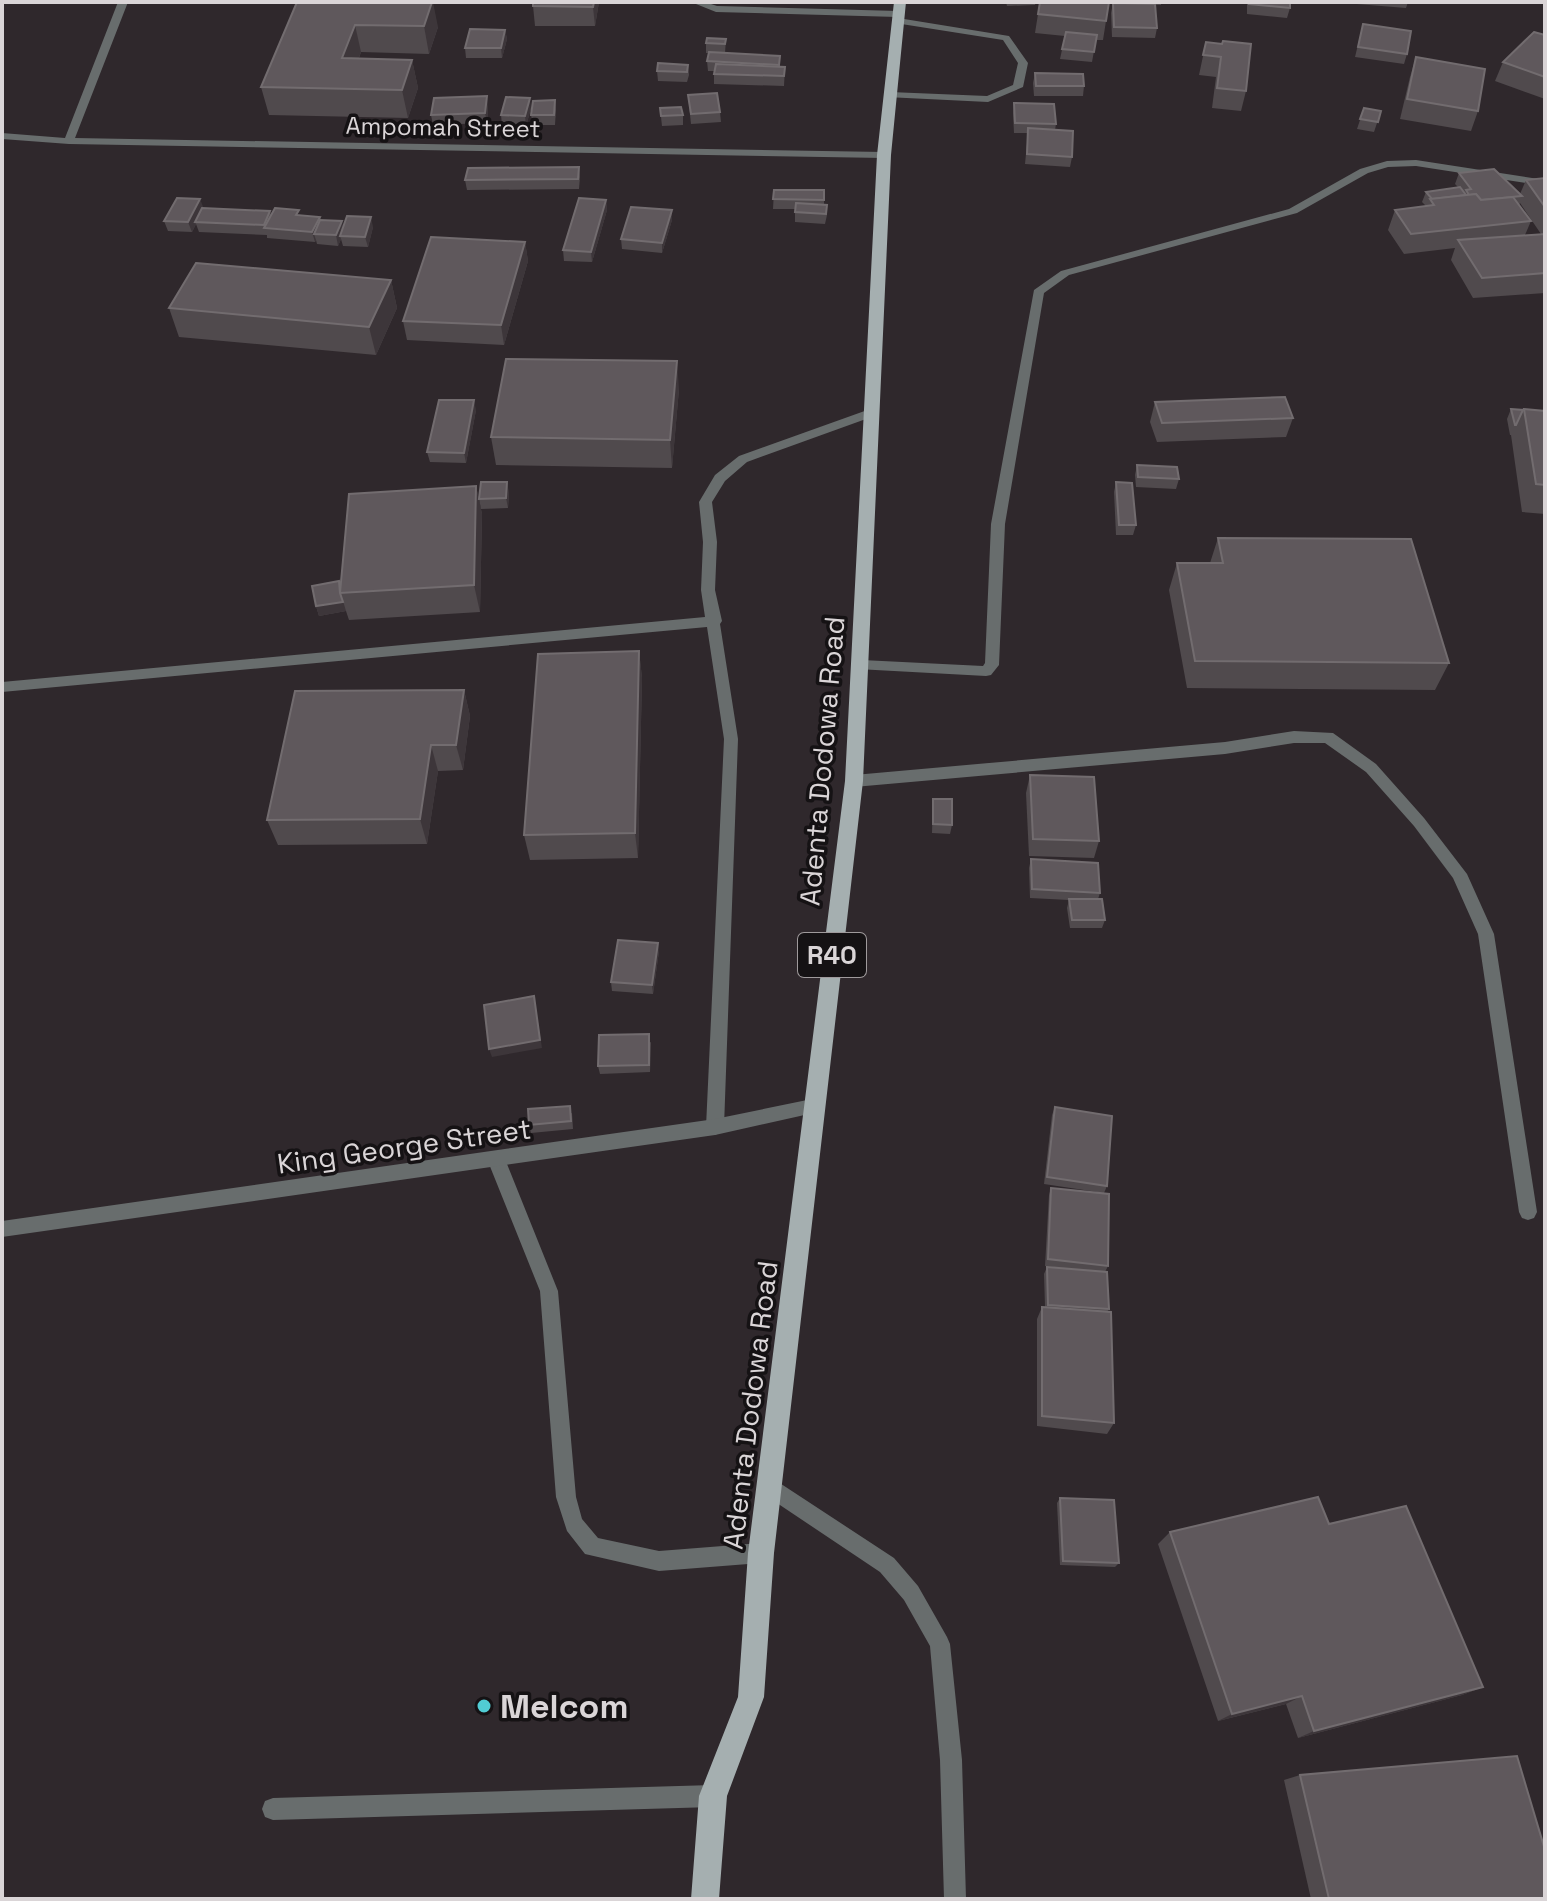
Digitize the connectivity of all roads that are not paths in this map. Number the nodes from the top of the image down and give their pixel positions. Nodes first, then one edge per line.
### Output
1 (123, 2) edge
2 (696, 2) edge
3 (899, 12) edge
4 (890, 95) junction
5 (2, 136) edge
6 (69, 141) junction
7 (884, 155) junction
8 (1545, 183) edge
9 (873, 412) junction
10 (715, 621) junction
11 (862, 665) junction
12 (2, 687) edge
13 (854, 781) junction
14 (812, 1107) junction
15 (715, 1127) junction
16 (496, 1159) junction
17 (1528, 1212) dead end
18 (2, 1229) edge
19 (769, 1486) junction
20 (761, 1553) junction
21 (713, 1796) junction
22 (273, 1809) dead end
23 (705, 1899) edge
24 (955, 1899) edge

1 - 6 street
2 - 3 street
3 - 4 main road, Adenta Dodowa Road / R40
3 - 4 street
4 - 7 main road, Adenta Dodowa Road / R40
5 - 6 street, Ampomah Street
6 - 7 street, Ampomah Street
7 - 9 main road, Adenta Dodowa Road / R40
8 - 11 street
9 - 10 street
9 - 11 main road, Adenta Dodowa Road / R40
10 - 12 street
10 - 15 street
11 - 13 main road, Adenta Dodowa Road / R40
13 - 14 main road, Adenta Dodowa Road / R40
13 - 17 street
14 - 15 street, King George Street
14 - 19 main road, Adenta Dodowa Road / R40
15 - 16 street, King George Street
16 - 18 street, King George Street
16 - 20 street
19 - 20 main road, Adenta Dodowa Road / R40
19 - 24 street
20 - 21 main road, Adenta Dodowa Road / R40
21 - 22 street
21 - 23 main road, Adenta Dodowa Road / R40

